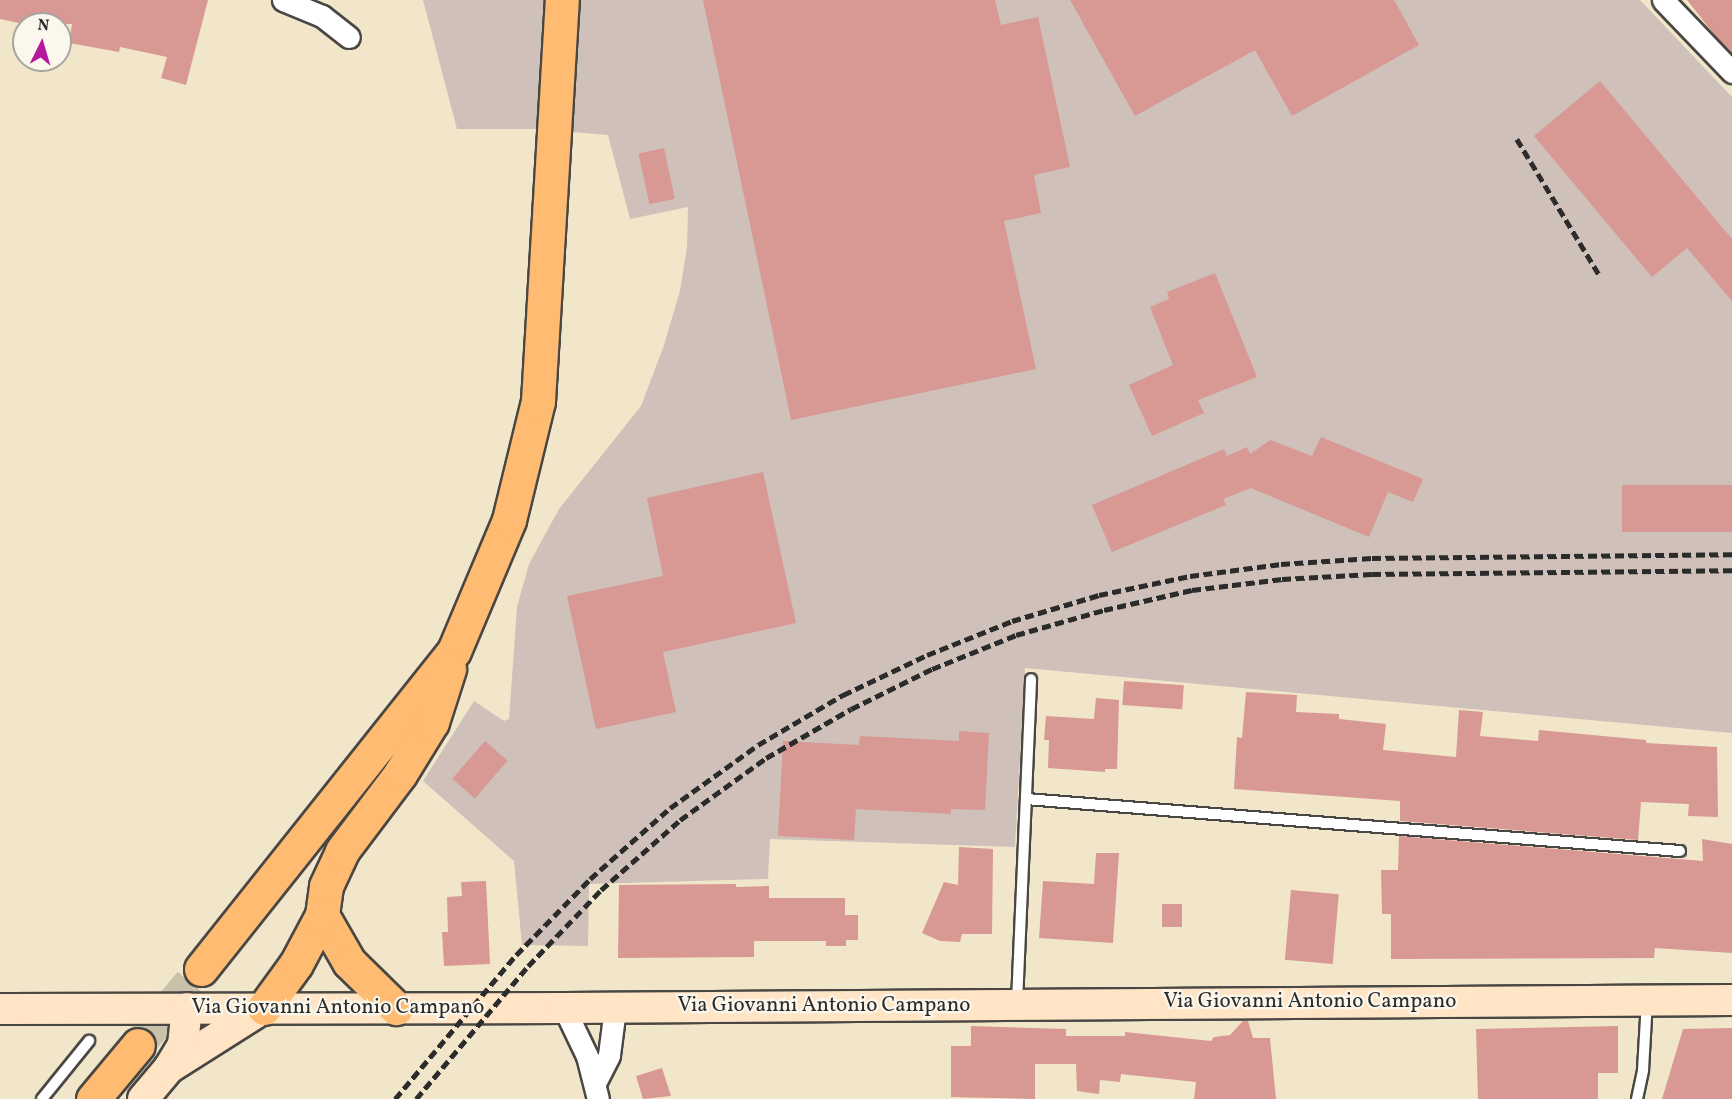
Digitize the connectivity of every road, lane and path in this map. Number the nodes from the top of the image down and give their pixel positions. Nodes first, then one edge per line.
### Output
1 (283, 0) edge
2 (562, 0) edge
3 (1664, 0) edge
4 (349, 37) dead end
5 (1732, 72) edge
6 (454, 651) junction
7 (1031, 679) dead end
8 (1026, 799) junction
9 (1680, 851) dead end
10 (322, 915) junction
11 (201, 969) tunnel mouth
12 (1647, 1000) junction
13 (1732, 1000) edge
14 (1017, 1004) junction
15 (187, 1008) junction
16 (264, 1008) junction
17 (396, 1008) junction
18 (564, 1008) junction
19 (615, 1008) junction
20 (0, 1009) edge
21 (89, 1041) dead end
22 (138, 1045) tunnel mouth
23 (169, 1068) junction
24 (597, 1091) edge
25 (42, 1099) edge
26 (93, 1099) edge
27 (143, 1099) edge
28 (1637, 1099) edge

1 - 4 street
2 - 6 highway
3 - 5 street
6 - 10 highway
6 - 11 highway
7 - 8 lane
8 - 9 lane
8 - 14 lane
10 - 16 highway
10 - 17 highway
12 - 13 main road, Via Giovanni Antonio Campano
12 - 14 main road, Via Giovanni Antonio Campano
12 - 28 lane
14 - 19 main road, Via Giovanni Antonio Campano
15 - 16 main road, Via Giovanni Antonio Campano
15 - 20 main road, Via Giovanni Antonio Campano
15 - 23 main road
16 - 17 main road, Via Giovanni Antonio Campano
16 - 23 main road
17 - 18 main road, Via Giovanni Antonio Campano
18 - 19 main road, Via Giovanni Antonio Campano
18 - 24 street
19 - 24 street
21 - 25 lane
22 - 26 highway
23 - 27 main road

